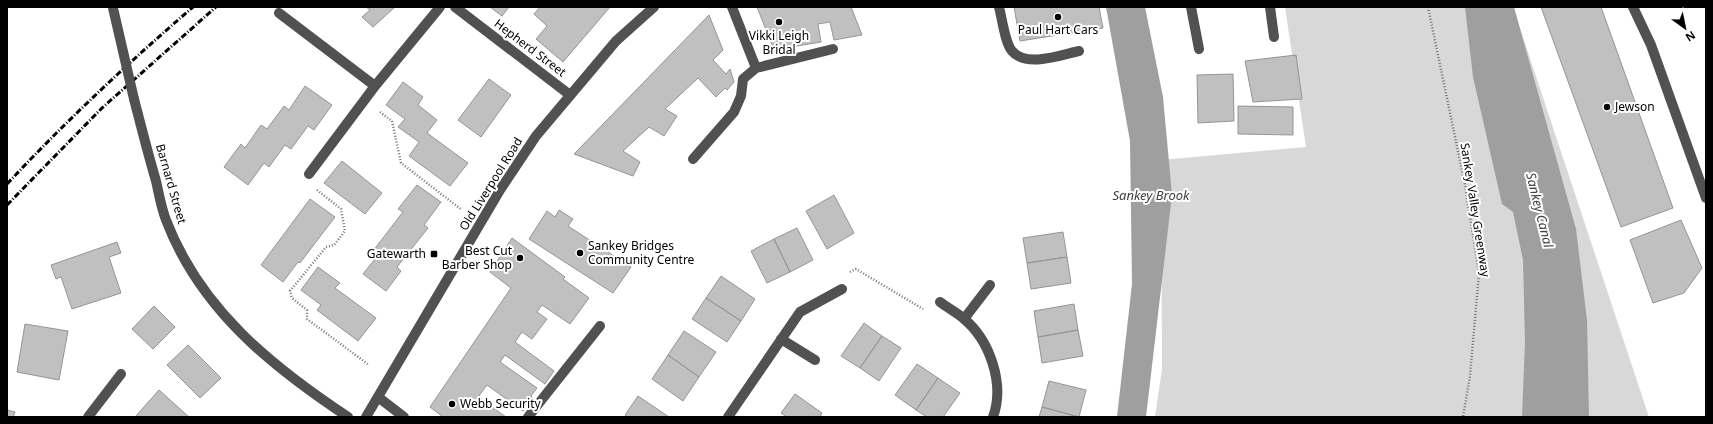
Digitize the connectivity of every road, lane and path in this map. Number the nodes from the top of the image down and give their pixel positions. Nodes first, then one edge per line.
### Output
1 (440, 7) edge
2 (455, 7) edge
3 (654, 7) edge
4 (732, 7) edge
5 (999, 7) edge
6 (1191, 7) edge
7 (1270, 7) edge
8 (1428, 7) edge
9 (1632, 7) edge
10 (113, 8) edge
11 (278, 13) dead end
12 (1274, 36) dead end
13 (1199, 48) dead end
14 (833, 49) dead end
15 (1080, 51) dead end
16 (756, 68) junction
17 (375, 86) junction
18 (570, 95) junction
19 (376, 109) dead end
20 (692, 159) dead end
21 (309, 174) dead end
22 (314, 189) dead end
23 (1706, 198) edge
24 (462, 210) dead end
25 (990, 285) dead end
26 (842, 290) joint
27 (940, 302) joint
28 (964, 319) junction
29 (600, 326) dead end
30 (782, 339) junction
31 (815, 360) dead end
32 (369, 366) dead end
33 (121, 374) dead end
34 (378, 397) junction
35 (88, 417) edge
36 (348, 417) edge
37 (366, 417) edge
38 (404, 417) edge
39 (528, 417) edge
40 (728, 417) edge
41 (993, 417) edge
42 (1463, 417) edge

1 - 17 street
2 - 18 street, Hepherd Street
3 - 18 street, Old Liverpool Road
4 - 16 street
5 - 15 street
6 - 13 street
7 - 12 street
8 - 42 path, Sankey Valley Greenway
9 - 23 street
10 - 36 street, Barnard Street, bridge
11 - 17 street
14 - 16 street
16 - 20 street
17 - 21 street
18 - 34 street, Old Liverpool Road
19 - 24 path
22 - 32 path
25 - 28 street
26 - 27 path
26 - 30 street
27 - 28 street
28 - 41 street
29 - 39 street
30 - 31 street
30 - 40 street
33 - 35 street
34 - 37 street, Old Liverpool Road
34 - 38 street

